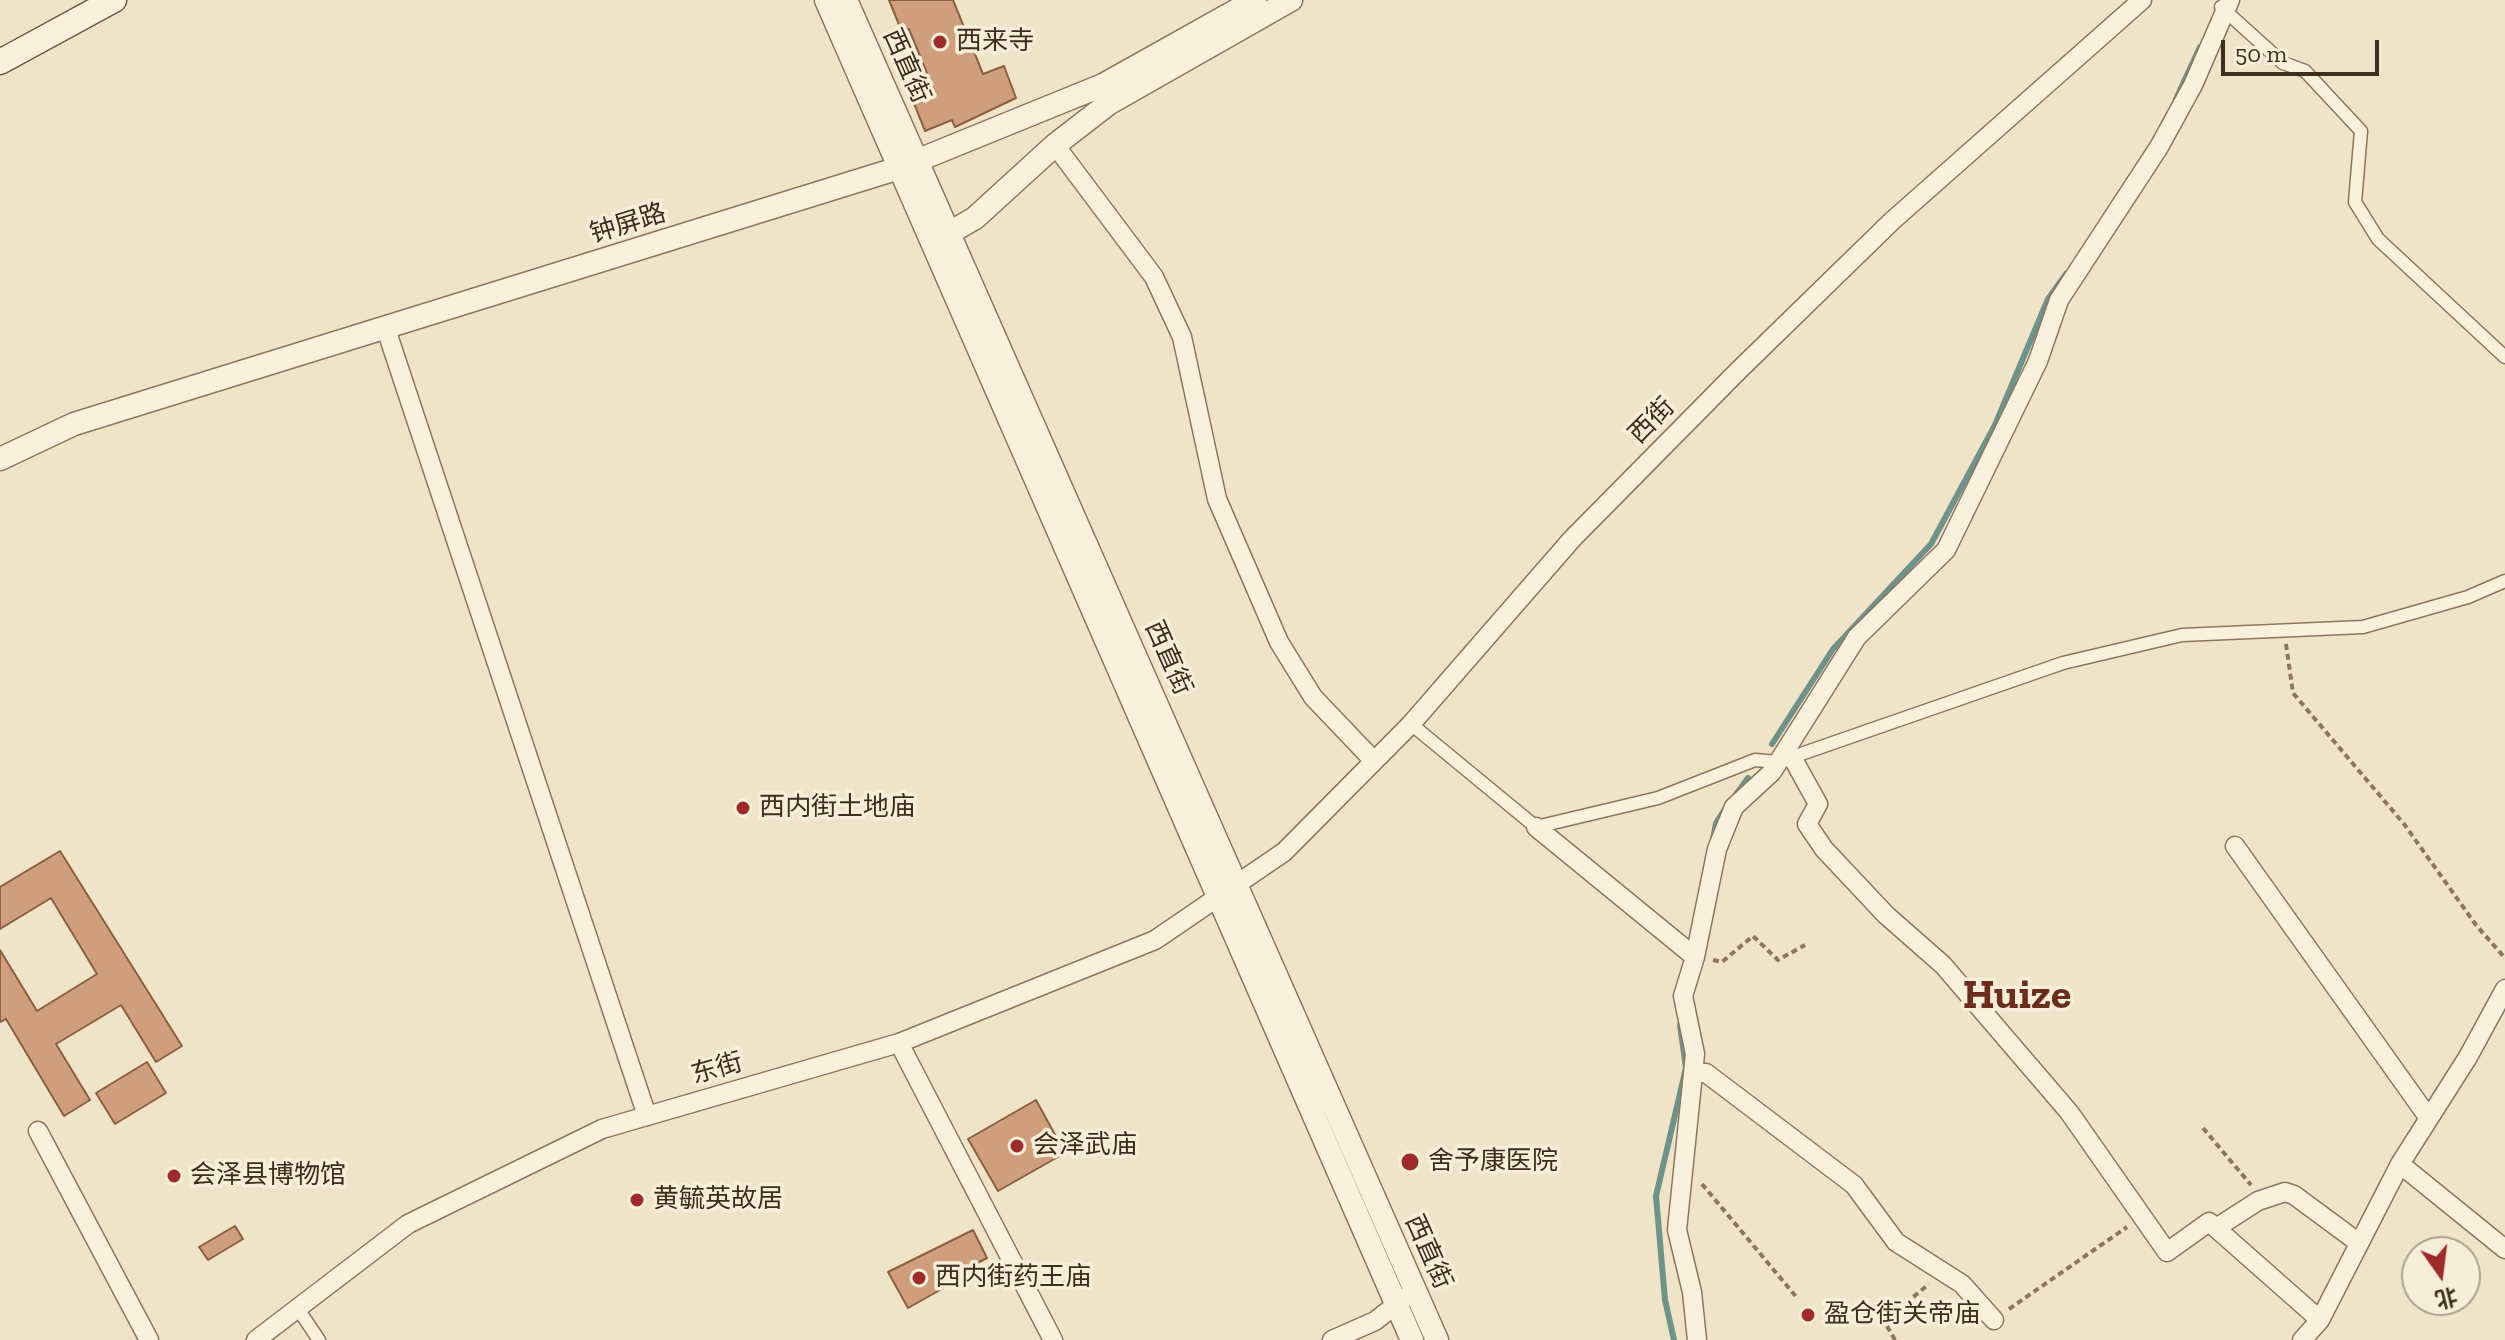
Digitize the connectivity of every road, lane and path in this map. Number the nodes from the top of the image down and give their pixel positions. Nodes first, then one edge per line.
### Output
1 (114, 0) edge
2 (826, 0) edge
3 (846, 0) edge
4 (1255, 0) edge
5 (1291, 0) edge
6 (2142, 0) edge
7 (2225, 5) edge
8 (0, 62) edge
9 (1055, 145) junction
10 (908, 164) junction
11 (940, 238) junction
12 (386, 329) junction
13 (2505, 357) edge
14 (0, 459) edge
15 (2505, 581) edge
16 (2284, 630) junction
17 (1411, 724) junction
18 (1785, 760) junction
19 (1374, 761) junction
20 (1536, 827) junction
21 (2235, 846) dead end
22 (1228, 890) junction
23 (1805, 945) dead end
24 (1695, 957) junction
25 (2505, 958) edge
26 (2505, 989) edge
27 (899, 1043) junction
28 (1694, 1073) junction
29 (647, 1116) junction
30 (2428, 1117) junction
31 (2203, 1128) dead end
32 (38, 1131) dead end
33 (2400, 1164) junction
34 (1682, 1166) junction
35 (2263, 1199) junction
36 (2142, 1217) junction
37 (2216, 1228) junction
38 (2359, 1243) junction
39 (2505, 1249) edge
40 (1943, 1272) junction
41 (1415, 1292) junction
42 (1798, 1299) dead end
43 (1395, 1303) junction
44 (296, 1306) junction
45 (1994, 1320) joint
46 (2320, 1320) junction
47 (149, 1340) edge
48 (256, 1340) edge
49 (319, 1340) edge
50 (1053, 1340) edge
51 (1332, 1340) edge
52 (1412, 1340) edge
53 (1437, 1340) edge
54 (1697, 1340) edge
55 (1895, 1340) edge
56 (2302, 1340) edge

1 - 8 main road
2 - 10 street, 西直街
3 - 10 street, 西直街
4 - 10 street, 钟屏路
5 - 9 street
6 - 17 street, 西街
7 - 13 street
7 - 18 street
9 - 11 street
9 - 19 street
10 - 11 street, 西直街
10 - 12 street, 钟屏路
11 - 22 street, 西直街
12 - 14 street, 钟屏路
12 - 29 street
15 - 16 street
16 - 18 street
16 - 25 path
17 - 19 street, 西街
17 - 20 street
18 - 20 street
18 - 24 street
18 - 36 street
19 - 22 street, 西街
20 - 24 street
21 - 30 street
22 - 27 street, 东街
22 - 41 street, 西直街
22 - 43 street, 西直街
23 - 24 path
24 - 28 street
26 - 30 street
27 - 29 street, 东街
27 - 50 street
28 - 34 street
28 - 40 street
29 - 44 street, 东街
30 - 33 street
31 - 35 path
32 - 47 street
33 - 38 street
33 - 39 street
34 - 42 path
34 - 54 street
35 - 37 street
35 - 38 street
36 - 37 street
36 - 45 path
37 - 46 street
38 - 46 street
40 - 45 street
40 - 55 path
41 - 43 street
41 - 53 street, 西直街
43 - 51 street
43 - 52 street, 西直街
44 - 48 street, 东街
44 - 49 street
46 - 56 street

